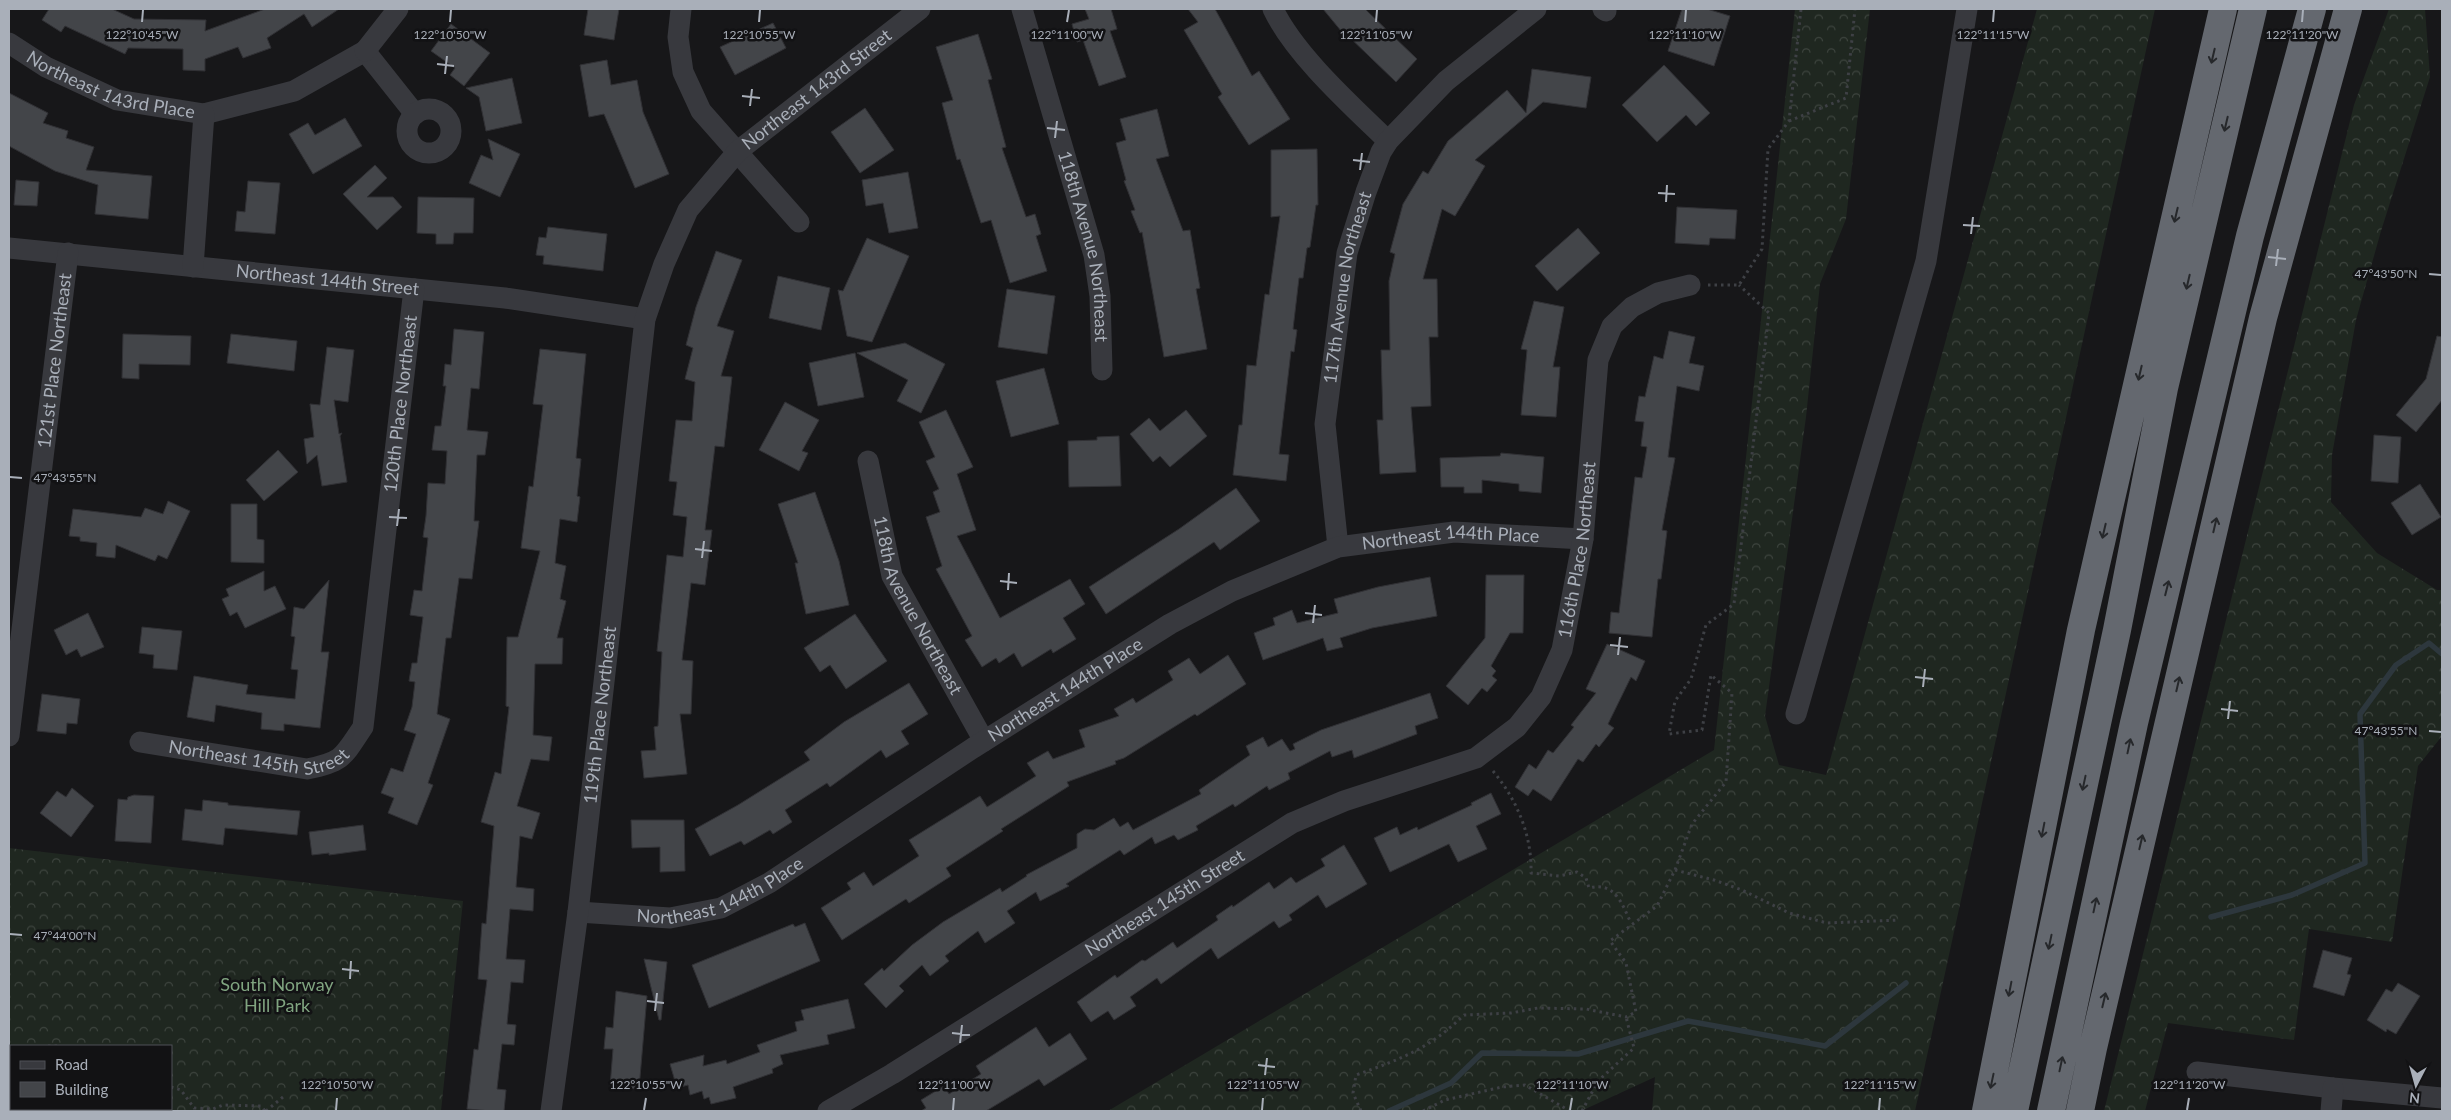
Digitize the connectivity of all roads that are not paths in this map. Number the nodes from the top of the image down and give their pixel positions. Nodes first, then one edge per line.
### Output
1 (398, 9) edge
2 (681, 9) edge
3 (920, 9) edge
4 (1022, 9) edge
5 (1273, 9) edge
6 (1536, 9) edge
7 (1966, 9) edge
8 (2224, 9) edge
9 (2254, 9) edge
10 (2312, 9) edge
11 (2348, 9) edge
12 (9, 43) edge
13 (365, 51) junction
14 (204, 114) junction
15 (415, 114) dead end
16 (1388, 141) junction
17 (738, 151) junction
18 (799, 222) dead end
19 (9, 248) edge
20 (68, 254) junction
21 (193, 267) junction
22 (1690, 285) road end
23 (414, 289) junction
24 (645, 319) junction
25 (1102, 370) dead end
26 (2155, 444) junction
27 (868, 461) dead end
28 (1583, 539) junction
29 (1338, 547) junction
30 (2069, 696) junction
31 (1796, 714) dead end
32 (363, 727) joint
33 (1517, 727) joint
34 (9, 736) edge
35 (984, 741) junction
36 (140, 742) dead end
37 (578, 912) junction
38 (2197, 1072) dead end
39 (2333, 1088) junction
40 (2442, 1098) edge
41 (551, 1111) edge
42 (828, 1111) edge
43 (1986, 1111) edge
44 (2014, 1111) edge
45 (2051, 1111) edge
46 (2080, 1111) edge
47 (2331, 1111) edge

1 - 13 street
2 - 17 street
3 - 17 street, Northeast 143rd Street
4 - 25 street, 118th Avenue Northeast
5 - 16 street
6 - 16 street, 117th Avenue Northeast
7 - 31 street
8 -> 30 highway
9 -> 26 highway
45 -> 10 highway
46 -> 11 highway
12 - 14 street, Northeast 143rd Place
13 - 14 street, Northeast 143rd Place
13 - 15 street
14 - 21 street
16 - 29 street, 117th Avenue Northeast
17 - 18 street, Northeast 143rd Street
17 - 24 street, Northeast 143rd Street
19 - 20 street, Northeast 144th Street
20 - 21 street, Northeast 144th Street
20 - 34 street, 121st Place Northeast
21 - 23 street, Northeast 144th Street
22 - 28 street, 116th Place Northeast
23 - 24 street, Northeast 144th Street
23 - 32 street, 120th Place Northeast
24 - 37 street, 119th Place Northeast
26 - 30 highway
26 -> 44 highway
27 - 35 street, 118th Avenue Northeast
28 - 29 street, Northeast 144th Place
28 - 33 street, 116th Place Northeast
29 - 35 street, Northeast 144th Place
30 -> 43 highway
32 - 36 street, Northeast 145th Street
33 - 42 street, Northeast 145th Street
35 - 37 street, Northeast 144th Place
37 - 41 street, 119th Place Northeast
38 - 39 street
39 - 40 street
39 - 47 street

